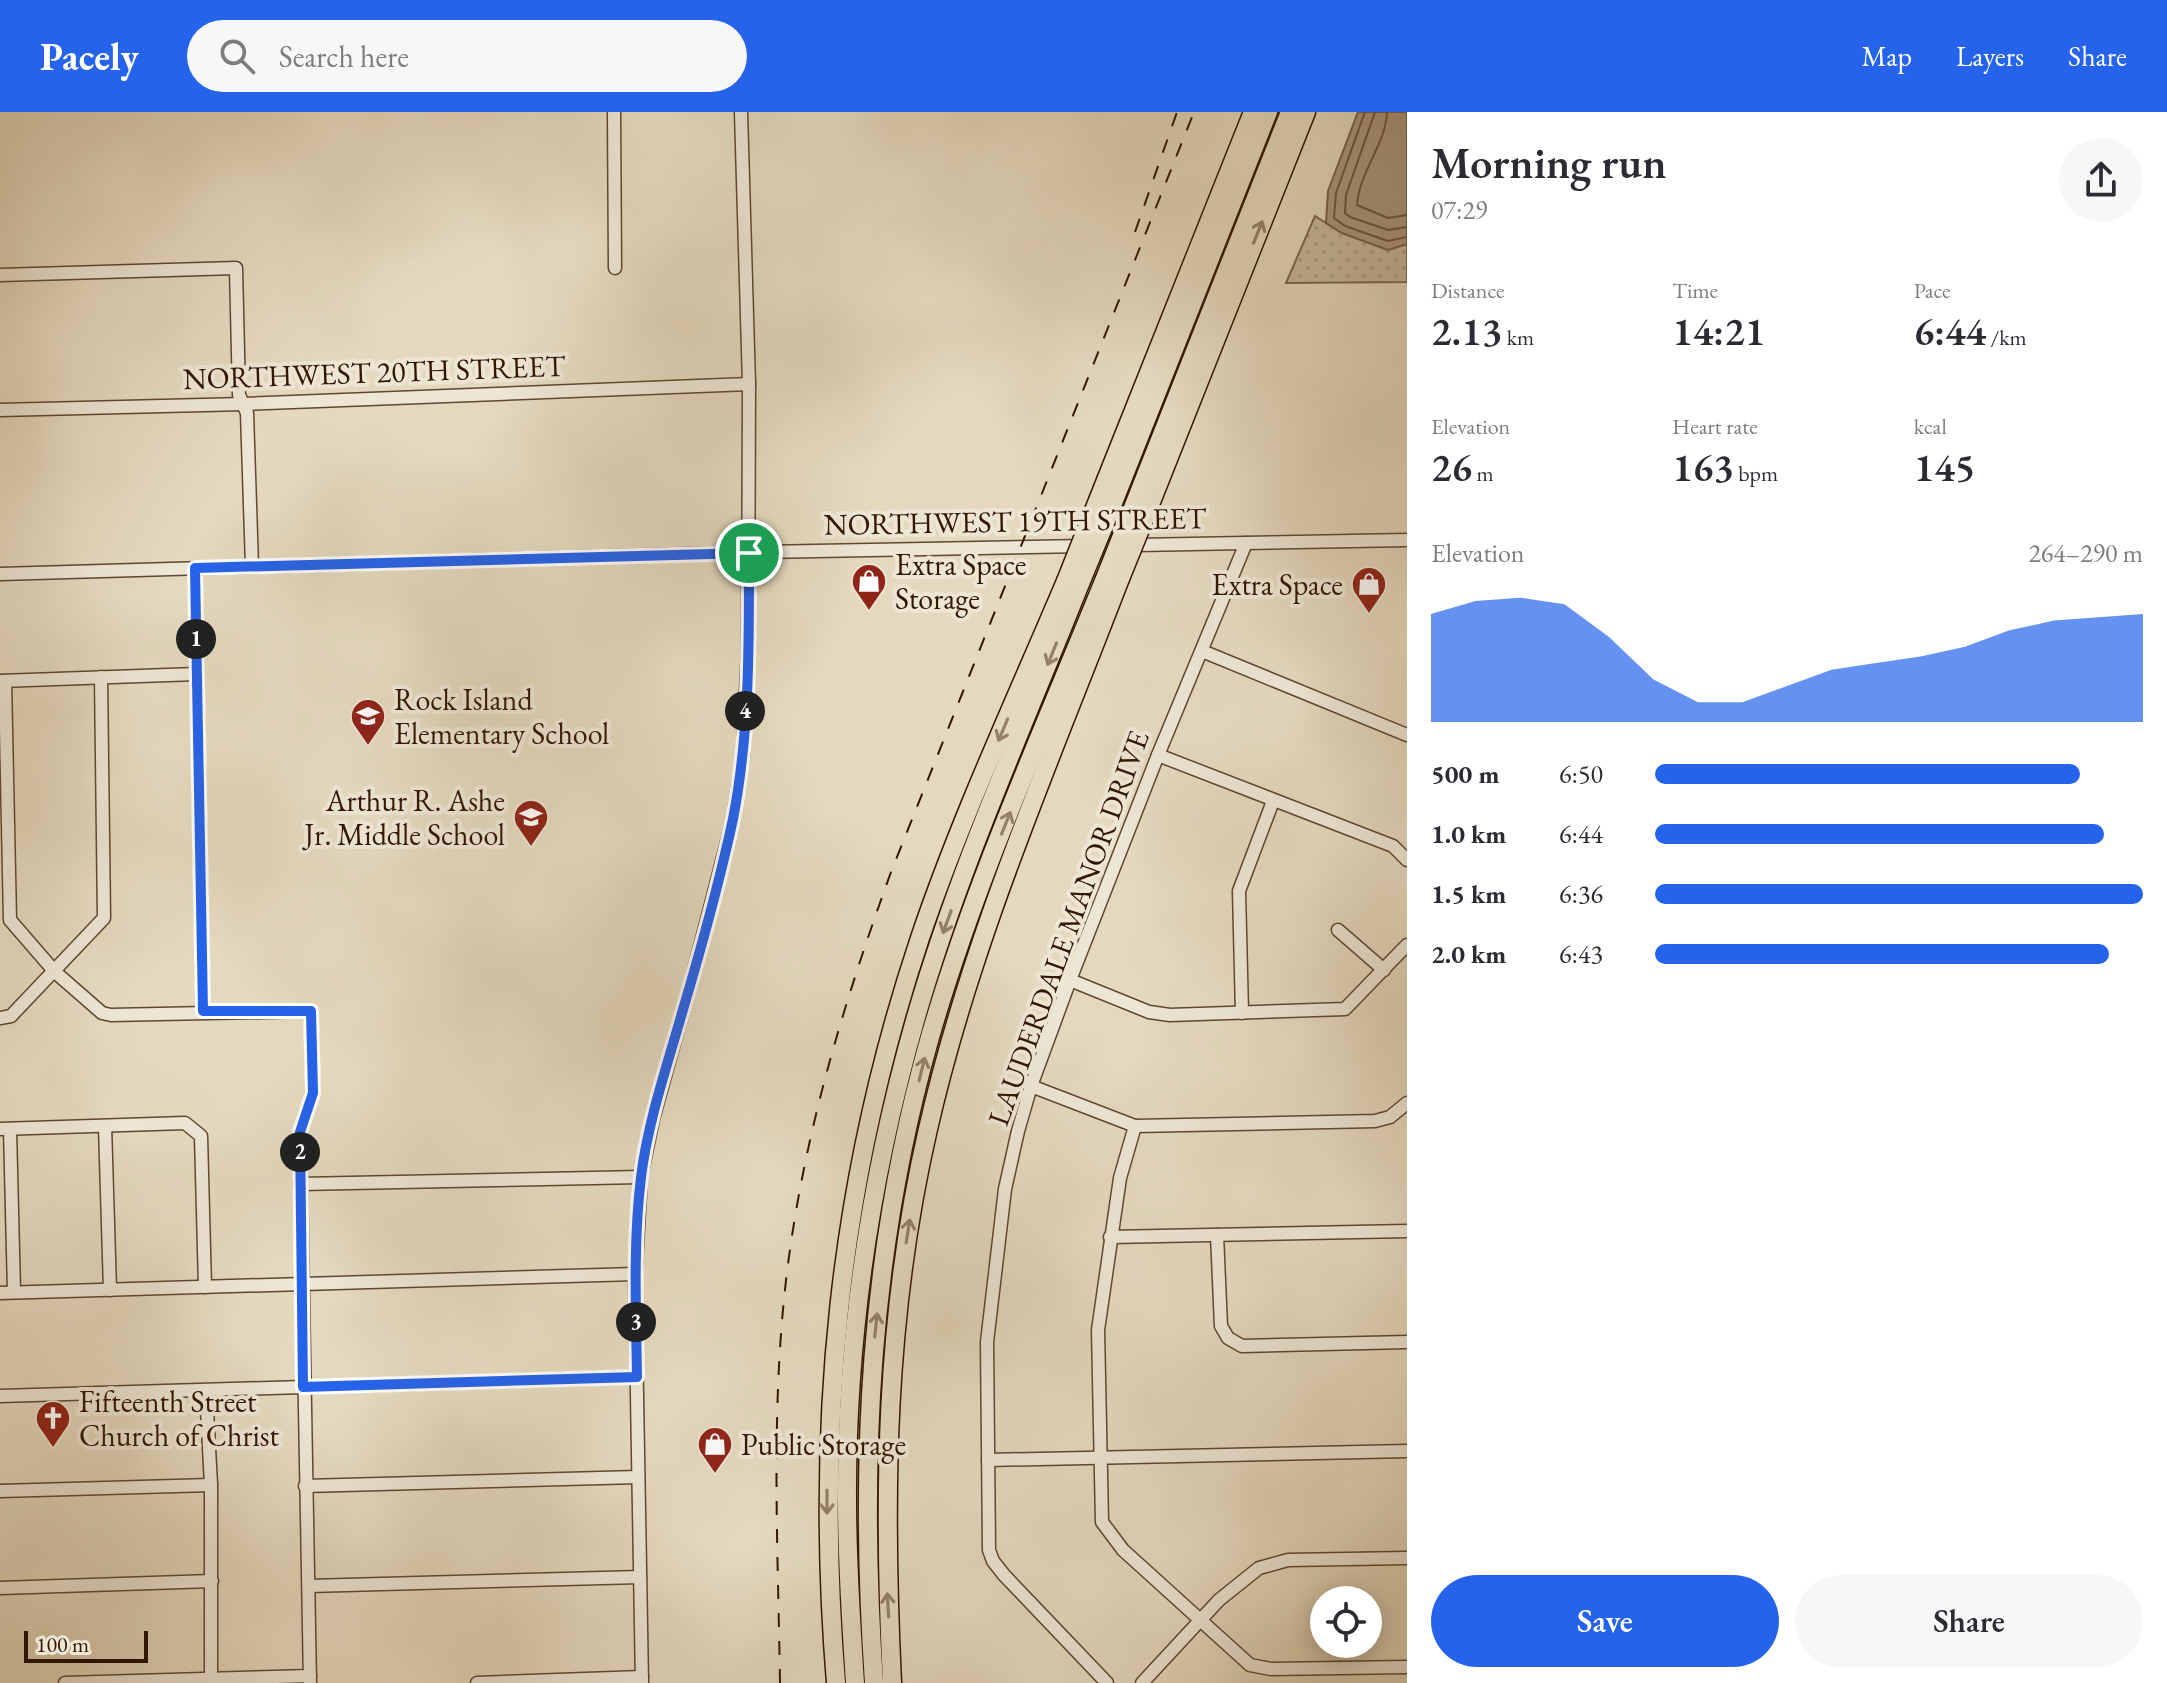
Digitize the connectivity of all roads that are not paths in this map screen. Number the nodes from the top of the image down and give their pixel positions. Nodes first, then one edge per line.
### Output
1 (614, 112) edge
2 (741, 112) edge
3 (1253, 112) edge
4 (1268, 112) edge
5 (1290, 112) edge
6 (1306, 112) edge
7 (615, 268) dead end
8 (0, 275) edge
9 (749, 384) junction
10 (244, 404) junction
11 (0, 410) edge
12 (1139, 512) junction
13 (1101, 513) junction
14 (1407, 540) edge
15 (1246, 543) junction
16 (749, 553) junction
17 (252, 566) junction
18 (195, 568) junction
19 (0, 574) edge
20 (1074, 581) junction
21 (1112, 581) junction
22 (1202, 651) junction
23 (196, 674) junction
24 (101, 677) junction
25 (2, 681) edge
26 (1407, 735) edge
27 (1158, 755) junction
28 (1273, 801) junction
29 (1407, 860) edge
30 (1338, 930) dead end
31 (1407, 945) edge
32 (1384, 970) junction
33 (55, 972) junction
34 (1070, 980) junction
35 (203, 1011) junction
36 (1242, 1013) junction
37 (0, 1018) edge
38 (1031, 1086) junction
39 (1407, 1103) edge
40 (105, 1126) junction
41 (1135, 1126) junction
42 (5, 1129) edge
43 (864, 1146) junction
44 (641, 1177) junction
45 (300, 1184) junction
46 (1407, 1231) edge
47 (1217, 1235) junction
48 (1110, 1237) junction
49 (635, 1274) junction
50 (301, 1284) junction
51 (205, 1287) junction
52 (861, 1287) junction
53 (110, 1290) junction
54 (14, 1292) junction
55 (0, 1293) edge
56 (897, 1308) junction
57 (1407, 1342) edge
58 (637, 1377) junction
59 (303, 1387) junction
60 (206, 1391) junction
61 (0, 1396) edge
62 (1407, 1451) edge
63 (866, 1458) junction
64 (1099, 1458) junction
65 (988, 1460) junction
66 (638, 1477) junction
67 (211, 1485) junction
68 (305, 1486) junction
69 (0, 1491) edge
70 (1407, 1558) edge
71 (640, 1577) junction
72 (212, 1581) junction
73 (309, 1586) junction
74 (0, 1588) edge
75 (1200, 1623) junction
76 (1407, 1667) edge
77 (310, 1679) edge
78 (642, 1680) edge
79 (211, 1681) edge
80 (65, 1683) edge
81 (477, 1683) edge
82 (836, 1683) edge
83 (855, 1683) edge
84 (874, 1683) edge
85 (892, 1683) edge
86 (1107, 1683) edge
87 (1142, 1683) edge

1 - 7 street
2 - 9 street
3 - 13 highway
4 - 13 highway
5 - 12 highway
12 -> 6 highway
8 - 10 street
9 - 10 street, NORTHWEST 20TH STREET
9 - 16 street
10 - 11 street, NORTHWEST 20TH STREET
10 - 17 street
12 - 21 highway, bridge
13 - 20 highway, bridge
14 - 15 street, NORTHWEST 19TH STREET
15 - 16 street, NORTHWEST 19TH STREET
15 - 22 street, LAUDERDALE MANOR DRIVE
16 - 17 street, NORTHWEST 19TH STREET
16 - 44 street
17 - 18 street, NORTHWEST 19TH STREET
18 - 19 street, NORTHWEST 19TH STREET
18 - 23 street
20 -> 43 highway
20 -> 52 highway
56 -> 21 highway
63 -> 21 highway
22 - 26 street
22 - 27 street, LAUDERDALE MANOR DRIVE
23 - 24 street
23 - 35 street
24 - 25 street
24 - 33 street
25 - 33 street
27 - 28 street
27 - 34 street, LAUDERDALE MANOR DRIVE
28 - 29 street
28 - 36 street
30 - 32 street
31 - 32 street
32 - 36 street
33 - 35 street
33 - 37 street
34 - 36 street
34 - 38 street, LAUDERDALE MANOR DRIVE
35 - 45 street
38 - 41 street
38 - 65 street, LAUDERDALE MANOR DRIVE
39 - 41 street
40 - 42 street
40 - 51 street
40 - 53 street
41 - 48 street
42 - 54 street
43 - 52 highway
43 -> 82 highway
44 - 45 street
44 - 49 street
45 - 50 street
46 - 47 street
47 - 48 street
47 - 57 street
48 - 64 street
49 - 50 street
49 - 58 street
50 - 51 street
50 - 59 street
51 - 53 street
52 - 83 highway
53 - 54 street
54 - 55 street
56 - 63 highway
85 -> 56 highway
58 - 59 street
58 - 66 street
59 - 60 street
59 - 68 street
60 - 61 street
60 - 67 street
62 - 64 street
63 - 84 highway
64 - 65 street
64 - 75 street
65 - 86 street, LAUDERDALE MANOR DRIVE
66 - 68 street
66 - 71 street
67 - 69 street
67 - 72 street
68 - 73 street
70 - 75 street
71 - 73 street
71 - 78 street
72 - 74 street
72 - 79 street
73 - 77 street
75 - 76 street
75 - 87 street
77 - 79 street
78 - 81 street
79 - 80 street

